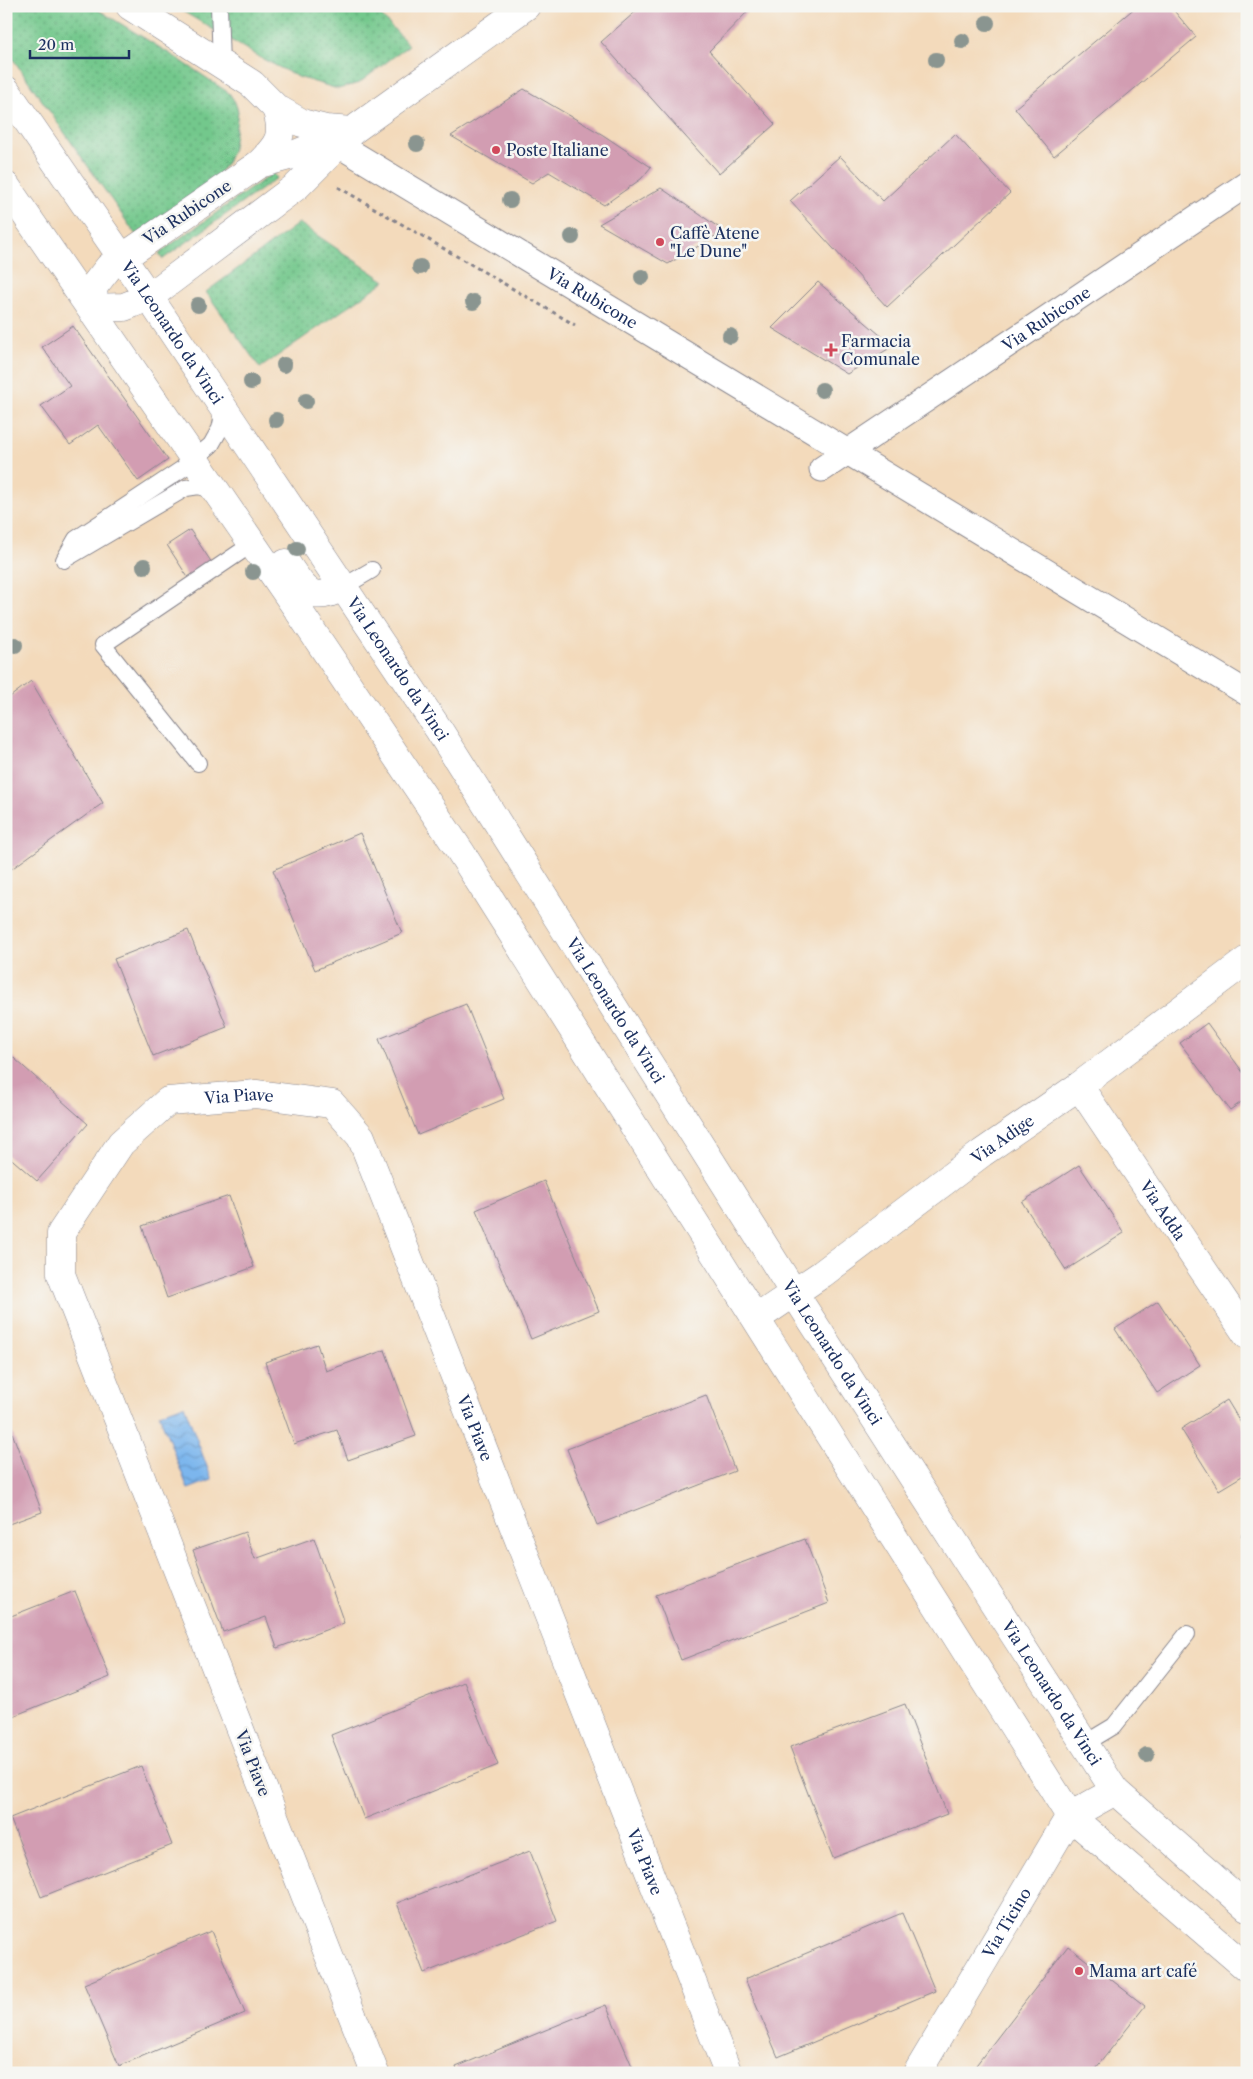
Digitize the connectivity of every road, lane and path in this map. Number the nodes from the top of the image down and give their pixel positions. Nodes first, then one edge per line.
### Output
1 (130, 6) edge
2 (219, 6) edge
3 (526, 6) edge
4 (221, 64) junction
5 (6, 90) edge
6 (276, 108) junction
7 (346, 138) junction
8 (259, 164) junction
9 (1247, 184) edge
10 (6, 186) edge
11 (121, 256) junction
12 (149, 297) junction
13 (91, 308) junction
14 (219, 401) junction
15 (846, 452) junction
16 (194, 460) junction
17 (822, 469) dead end
18 (219, 496) junction
19 (252, 544) junction
20 (372, 570) dead end
21 (343, 586) junction
22 (1247, 693) edge
23 (198, 763) dead end
24 (1247, 960) edge
25 (1079, 1086) junction
26 (794, 1293) junction
27 (757, 1318) junction
28 (1247, 1335) edge
29 (1188, 1634) dead end
30 (1084, 1744) junction
31 (1115, 1791) junction
32 (1070, 1816) junction
33 (1247, 1907) edge
34 (1247, 1968) edge
35 (375, 2073) edge
36 (728, 2073) edge
37 (917, 2073) edge

1 - 4 street, Via Rubicone
2 - 4 lane
3 - 7 street, Via Rubicone
4 - 6 street, Via Rubicone
5 - 11 street, Via Leonardo da Vinci
6 - 7 street, Via Rubicone
6 - 8 street, Via Rubicone
7 - 8 street, Via Rubicone
7 - 12 street, Via Rubicone
7 - 15 street, Via Rubicone
8 - 11 street, Via Rubicone
9 - 15 street, Via Rubicone
10 - 13 street
11 - 12 street, Via Leonardo da Vinci
11 - 13 street, Via Rubicone
12 - 13 street, Via Rubicone
12 - 14 street, Via Leonardo da Vinci
13 - 16 street
14 - 16 lane
14 - 21 street, Via Leonardo da Vinci
15 - 17 street, Via Rubicone
15 - 22 street, Via Rubicone
16 - 18 street
16 - 18 lane
18 - 19 street
18 - 21 street
19 - 23 lane
19 - 27 street
20 - 21 lane
21 - 26 street, Via Leonardo da Vinci
24 - 25 street, Via Adige
25 - 26 street, Via Adige
25 - 28 street, Via Adda
26 - 27 street, Via Adige
26 - 30 street, Via Leonardo da Vinci
27 - 32 street
29 - 30 lane
30 - 31 street, Via Leonardo da Vinci
31 - 32 street
31 - 33 street, Via Leonardo da Vinci
32 - 34 street
32 - 37 street, Via Ticino
35 - 36 street, Via Piave

